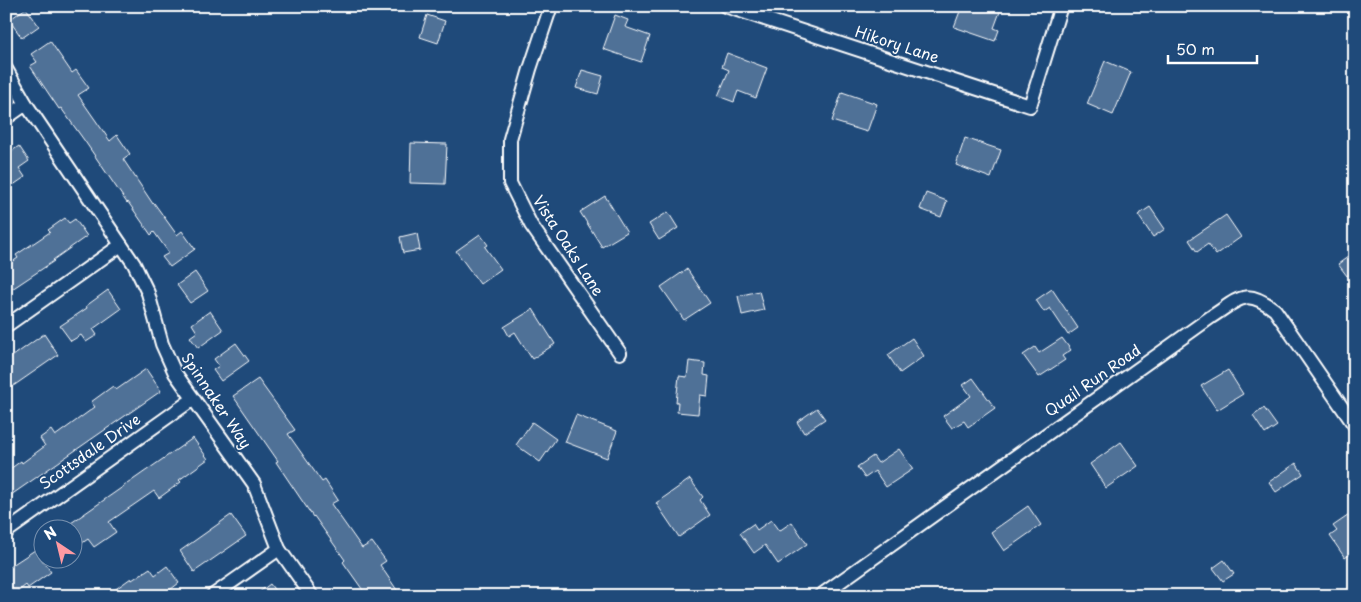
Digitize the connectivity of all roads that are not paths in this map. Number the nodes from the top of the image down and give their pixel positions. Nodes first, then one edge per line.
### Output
1 (550, 6) edge
2 (725, 6) edge
3 (1061, 6) edge
4 (6, 69) edge
5 (26, 104) junction
6 (6, 118) edge
7 (121, 245) junction
8 (6, 326) edge
9 (620, 353) dead end
10 (193, 399) junction
11 (1353, 421) edge
12 (6, 532) edge
13 (279, 548) junction
14 (212, 596) edge
15 (312, 596) edge
16 (820, 596) edge

1 - 9 street, Vista Oaks Lane
2 - 3 street, Hikory Lane
4 - 5 street, Spinnaker Way
5 - 6 street
5 - 7 street, Spinnaker Way
7 - 8 street
7 - 10 street, Spinnaker Way
10 - 12 street, Scottsdale Drive
10 - 13 street, Spinnaker Way
11 - 16 street, Quail Run Road
13 - 14 street
13 - 15 street, Spinnaker Way

